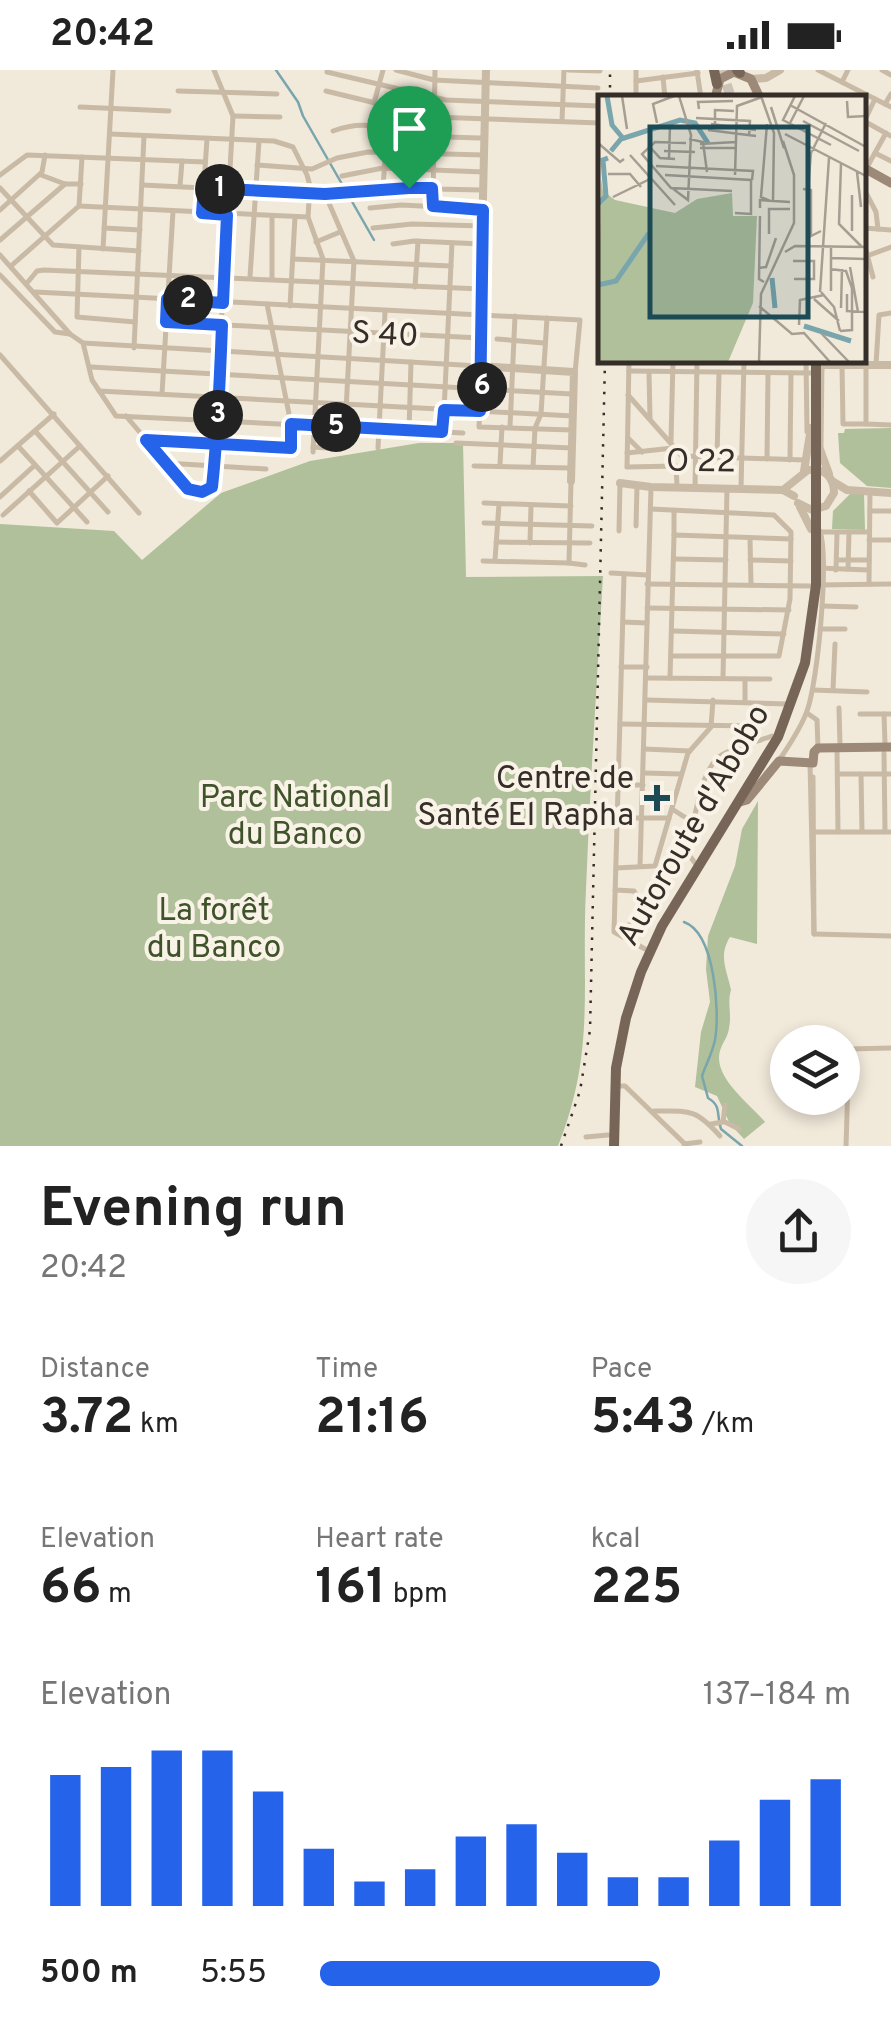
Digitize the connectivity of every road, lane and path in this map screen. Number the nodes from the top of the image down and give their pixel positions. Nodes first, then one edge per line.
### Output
1 (113, 70) edge
2 (214, 70) edge
3 (383, 70) edge
4 (396, 70) edge
5 (435, 70) edge
6 (486, 70) edge
7 (566, 70) edge
8 (582, 70) edge
9 (636, 70) edge
10 (714, 70) edge
11 (780, 70) edge
12 (818, 70) edge
13 (848, 70) edge
14 (882, 70) edge
15 (600, 71) edge
16 (697, 71) edge
17 (328, 72) edge
18 (742, 74) edge
19 (891, 75) edge
20 (663, 77) junction
21 (766, 78) junction
22 (434, 80) junction
23 (636, 81) junction
24 (486, 82) junction
25 (842, 82) junction
26 (380, 83) junction
27 (563, 86) junction
28 (598, 88) dead end
29 (716, 90) edge
30 (178, 91) dead end
31 (326, 91) dead end
32 (226, 93) junction
33 (759, 93) edge
34 (277, 94) dead end
35 (891, 94) edge
36 (636, 95) edge
37 (665, 95) edge
38 (860, 95) edge
39 (433, 97) junction
40 (866, 97) edge
41 (875, 99) junction
42 (486, 100) junction
43 (374, 103) junction
44 (562, 105) junction
45 (80, 106) dead end
46 (598, 106) edge
47 (888, 106) edge
48 (111, 109) junction
49 (169, 111) dead end
50 (234, 116) junction
51 (280, 117) dead end
52 (433, 117) junction
53 (866, 118) edge
54 (485, 119) junction
55 (562, 121) junction
56 (598, 122) edge
57 (866, 123) edge
58 (387, 128) junction
59 (333, 131) dead end
60 (110, 134) junction
61 (888, 135) edge
62 (144, 136) junction
63 (433, 136) junction
64 (480, 138) junction
65 (206, 139) junction
66 (230, 140) junction
67 (259, 140) junction
68 (383, 152) junction
69 (875, 153) junction
70 (434, 154) junction
71 (473, 154) junction
72 (484, 155) junction
73 (45, 156) junction
74 (82, 157) junction
75 (108, 158) junction
76 (143, 159) junction
77 (182, 161) junction
78 (891, 161) edge
79 (205, 162) junction
80 (257, 165) junction
81 (866, 167) edge
82 (383, 168) junction
83 (304, 169) junction
84 (433, 170) junction
85 (866, 170) edge
86 (484, 172) junction
87 (0, 175) edge
88 (40, 175) junction
89 (342, 176) dead end
90 (891, 183) edge
91 (65, 184) junction
92 (80, 184) junction
93 (142, 185) junction
94 (180, 186) junction
95 (0, 188) edge
96 (204, 188) junction
97 (383, 188) junction
98 (432, 188) junction
99 (229, 190) junction
100 (484, 190) junction
101 (256, 191) junction
102 (309, 194) junction
103 (325, 194) junction
104 (866, 194) edge
105 (11, 200) junction
106 (79, 206) junction
107 (433, 206) junction
108 (105, 208) junction
109 (370, 208) dead end
110 (0, 210) edge
111 (141, 210) junction
112 (483, 210) junction
113 (173, 211) junction
114 (202, 213) junction
115 (227, 215) junction
116 (254, 215) junction
117 (272, 216) junction
118 (26, 217) junction
119 (294, 217) junction
120 (308, 218) junction
121 (483, 226) junction
122 (104, 228) junction
123 (373, 228) dead end
124 (866, 228) edge
125 (878, 229) junction
126 (140, 230) junction
127 (891, 230) edge
128 (340, 232) junction
129 (44, 236) junction
130 (0, 240) edge
131 (418, 241) junction
132 (316, 242) junction
133 (452, 243) junction
134 (393, 244) dead end
135 (482, 244) junction
136 (79, 247) junction
137 (891, 247) edge
138 (104, 249) junction
139 (139, 251) junction
140 (0, 255) edge
141 (866, 256) edge
142 (293, 259) junction
143 (323, 259) junction
144 (866, 259) edge
145 (354, 261) junction
146 (416, 264) junction
147 (451, 266) junction
148 (12, 268) junction
149 (79, 272) junction
150 (138, 275) junction
151 (168, 276) junction
152 (1, 277) edge
153 (873, 277) dead end
154 (224, 278) junction
155 (250, 278) junction
156 (272, 278) junction
157 (292, 280) junction
158 (322, 282) junction
159 (27, 283) junction
160 (352, 284) junction
161 (414, 287) junction
162 (450, 288) junction
163 (481, 289) junction
164 (35, 292) junction
165 (78, 294) junction
166 (136, 298) junction
167 (167, 299) junction
168 (223, 303) junction
169 (267, 304) junction
170 (290, 306) junction
171 (321, 306) junction
172 (351, 308) junction
173 (385, 312) junction
174 (891, 312) edge
175 (449, 315) junction
176 (481, 316) junction
177 (515, 316) junction
178 (547, 318) junction
179 (135, 322) junction
180 (166, 322) junction
181 (222, 325) junction
182 (272, 328) junction
183 (319, 332) junction
184 (349, 333) junction
185 (70, 334) junction
186 (384, 335) junction
187 (448, 337) junction
188 (480, 338) junction
189 (498, 339) dead end
190 (514, 340) junction
191 (83, 343) junction
192 (544, 343) junction
193 (95, 344) junction
194 (134, 348) junction
195 (164, 350) junction
196 (221, 352) junction
197 (0, 355) edge
198 (277, 356) junction
199 (88, 358) junction
200 (318, 358) junction
201 (348, 359) junction
202 (383, 361) junction
203 (412, 362) junction
204 (629, 362) edge
205 (673, 362) edge
206 (697, 362) edge
207 (744, 362) edge
208 (446, 364) junction
209 (842, 364) junction
210 (3, 365) edge
211 (814, 365) edge
212 (871, 365) junction
213 (891, 365) edge
214 (480, 366) junction
215 (91, 367) junction
216 (512, 368) junction
217 (542, 369) junction
218 (163, 372) junction
219 (629, 372) junction
220 (649, 372) junction
221 (673, 372) junction
222 (696, 372) junction
223 (719, 372) junction
224 (744, 372) junction
225 (768, 372) junction
226 (791, 373) junction
227 (575, 374) junction
228 (220, 376) junction
229 (282, 378) junction
230 (317, 380) junction
231 (346, 382) junction
232 (381, 384) junction
233 (411, 385) junction
234 (445, 386) junction
235 (482, 388) junction
236 (512, 390) junction
237 (99, 391) junction
238 (542, 391) junction
239 (162, 394) junction
240 (574, 394) junction
241 (628, 395) junction
242 (218, 398) junction
243 (287, 401) junction
244 (316, 403) junction
245 (345, 404) junction
246 (380, 406) junction
247 (410, 407) junction
248 (444, 410) junction
249 (480, 411) junction
250 (511, 413) junction
251 (54, 414) junction
252 (541, 414) junction
253 (126, 416) junction
254 (573, 416) junction
255 (650, 419) junction
256 (218, 420) junction
257 (291, 424) junction
258 (866, 424) junction
259 (891, 424) edge
260 (314, 426) junction
261 (344, 427) junction
262 (502, 428) junction
263 (510, 428) junction
264 (534, 428) junction
265 (36, 430) junction
266 (378, 430) junction
267 (572, 430) junction
268 (409, 431) junction
269 (442, 432) junction
270 (463, 434) dead end
271 (814, 434) junction
272 (628, 438) junction
273 (146, 440) junction
274 (217, 442) junction
275 (456, 442) dead end
276 (18, 446) junction
277 (80, 446) junction
278 (501, 446) junction
279 (672, 446) junction
280 (534, 447) junction
281 (378, 448) dead end
282 (572, 448) junction
283 (642, 452) junction
284 (627, 453) junction
285 (822, 456) junction
286 (695, 458) junction
287 (717, 458) junction
288 (742, 458) junction
289 (767, 460) junction
290 (790, 460) junction
291 (0, 461) edge
292 (62, 462) junction
293 (166, 464) junction
294 (809, 464) junction
295 (35, 465) junction
296 (215, 465) junction
297 (474, 466) dead end
298 (500, 466) junction
299 (533, 467) junction
300 (572, 468) junction
301 (266, 469) dead end
302 (46, 476) junction
303 (108, 476) junction
304 (832, 479) junction
305 (571, 482) joint
306 (794, 482) junction
307 (620, 483) joint
308 (638, 486) junction
309 (651, 488) junction
310 (677, 488) junction
311 (694, 489) junction
312 (728, 489) junction
313 (741, 490) junction
314 (783, 490) junction
315 (847, 490) junction
316 (870, 491) junction
317 (29, 492) junction
318 (90, 492) junction
319 (891, 493) edge
320 (0, 497) edge
321 (833, 497) junction
322 (796, 499) junction
323 (484, 503) dead end
324 (498, 504) junction
325 (531, 504) junction
326 (571, 506) junction
327 (74, 508) junction
328 (650, 508) junction
329 (818, 508) junction
330 (674, 511) junction
331 (870, 511) junction
332 (891, 511) edge
333 (108, 512) dead end
334 (140, 513) dead end
335 (726, 514) junction
336 (3, 515) dead end
337 (87, 522) dead end
338 (484, 523) dead end
339 (497, 523) junction
340 (531, 524) junction
341 (571, 526) junction
342 (592, 526) dead end
343 (636, 526) dead end
344 (619, 530) dead end
345 (837, 532) junction
346 (849, 532) junction
347 (870, 532) junction
348 (817, 534) junction
349 (674, 535) junction
350 (726, 536) junction
351 (750, 538) junction
352 (791, 539) junction
353 (870, 540) junction
354 (891, 540) edge
355 (496, 542) junction
356 (530, 543) junction
357 (570, 544) junction
358 (590, 544) dead end
359 (674, 558) junction
360 (495, 560) junction
361 (726, 560) junction
362 (750, 560) junction
363 (837, 560) junction
364 (848, 560) junction
365 (869, 560) junction
366 (482, 561) dead end
367 (791, 561) junction
368 (569, 563) junction
369 (585, 565) dead end
370 (819, 568) junction
371 (836, 570) junction
372 (848, 570) junction
373 (869, 570) junction
374 (611, 572) dead end
375 (624, 575) junction
376 (647, 575) junction
377 (647, 584) junction
378 (673, 584) junction
379 (726, 584) junction
380 (869, 584) junction
381 (891, 584) edge
382 (751, 585) junction
383 (816, 585) junction
384 (791, 586) junction
385 (822, 606) junction
386 (856, 607) dead end
387 (648, 608) junction
388 (672, 608) junction
389 (726, 608) junction
390 (788, 610) junction
391 (623, 622) junction
392 (646, 622) junction
393 (820, 629) junction
394 (846, 629) dead end
395 (672, 631) junction
396 (725, 633) junction
397 (784, 634) junction
398 (835, 644) dead end
399 (671, 656) junction
400 (724, 657) junction
401 (621, 666) junction
402 (647, 667) junction
403 (647, 678) junction
404 (670, 678) junction
405 (723, 678) junction
406 (745, 679) junction
407 (770, 679) dead end
408 (814, 690) junction
409 (833, 690) junction
410 (867, 692) dead end
411 (646, 700) junction
412 (713, 700) junction
413 (745, 702) junction
414 (787, 704) junction
415 (839, 708) dead end
416 (807, 713) junction
417 (860, 714) dead end
418 (888, 714) edge
419 (619, 724) junction
420 (645, 724) junction
421 (712, 725) junction
422 (752, 726) dead end
423 (772, 736) junction
424 (818, 746) junction
425 (839, 746) junction
426 (888, 747) edge
427 (644, 749) junction
428 (690, 750) junction
429 (779, 761) junction
430 (811, 763) junction
431 (643, 773) junction
432 (681, 774) junction
433 (838, 774) junction
434 (860, 774) junction
435 (887, 774) edge
436 (617, 784) junction
437 (642, 785) junction
438 (888, 796) edge
439 (740, 802) junction
440 (672, 809) junction
441 (617, 818) junction
442 (641, 818) junction
443 (670, 818) junction
444 (694, 823) junction
445 (812, 832) junction
446 (838, 832) junction
447 (862, 832) junction
448 (888, 832) edge
449 (695, 863) junction
450 (640, 866) junction
451 (616, 868) junction
452 (615, 890) junction
453 (640, 902) dead end
454 (629, 925) dead end
455 (622, 936) junction
456 (891, 936) edge
457 (645, 948) junction
458 (891, 1048) edge
459 (620, 1086) junction
460 (725, 1105) dead end
461 (651, 1111) junction
462 (722, 1123) junction
463 (708, 1124) junction
464 (739, 1129) dead end
465 (720, 1136) dead end
466 (586, 1137) dead end
467 (610, 1142) edge
468 (700, 1142) dead end
469 (686, 1145) edge
470 (846, 1146) edge

1 - 48 street
2 - 32 street
3 - 26 street
4 - 22 street
5 - 22 street
6 - 24 street
7 - 8 street
7 - 27 street
8 - 15 street
9 - 23 street
10 - 29 main road
11 - 21 street
12 - 25 street
13 - 25 street
14 - 19 street
16 - 20 street
17 - 26 street
18 - 21 street
18 - 29 main road
18 - 33 main road
20 - 23 street
20 - 37 street
21 - 33 street
22 - 24 street
22 - 39 street
23 - 36 street
24 - 27 street
24 - 42 street
25 - 38 street
26 - 39 street
26 - 43 street
27 - 28 street
27 - 44 street
30 - 32 street
31 - 43 street
32 - 34 street
32 - 50 street
35 - 47 street
39 - 42 street
39 - 52 street
40 - 41 street
41 - 47 street
41 - 53 street
42 - 44 street
42 - 54 street
43 - 52 street
44 - 46 street
44 - 55 street
45 - 48 street
48 - 49 street
48 - 60 street
50 - 51 street
50 - 66 street
52 - 54 street
52 - 63 street
54 - 55 street
54 - 64 street
55 - 56 street
57 - 61 street
58 - 59 street
58 - 63 street
58 - 68 street
60 - 62 street
60 - 75 street
61 - 69 street
62 - 65 street
62 - 76 street
63 - 64 street
63 - 70 street
64 - 71 street
64 - 72 street
65 - 66 street
65 - 79 street
66 - 67 street
66 - 99 street
67 - 80 street
67 - 83 street
68 - 70 street
68 - 82 street
68 - 83 street
69 - 78 street
69 - 81 street
70 - 71 street
70 - 84 street
71 - 72 street
72 - 86 street
73 - 74 street
73 - 87 street
73 - 88 street
74 - 75 street
74 - 92 street
75 - 76 street
75 - 108 street
76 - 77 street
76 - 93 street
77 - 79 street
77 - 94 street
79 - 96 street
80 - 83 street
80 - 101 street
82 - 84 street
82 - 89 street
82 - 97 street
83 - 102 street
84 - 86 street
84 - 98 street
85 - 90 main road
86 - 100 street
88 - 91 street
88 - 105 street
91 - 92 street
91 - 118 street
92 - 106 street
93 - 94 street
93 - 111 street
94 - 96 street
95 - 105 street
96 - 99 street
96 - 114 street
97 - 98 street
97 - 103 street
98 - 100 street
98 - 107 street
99 - 101 street
99 - 115 street
100 - 112 street
101 - 102 street
101 - 116 street
102 - 103 street
102 - 120 street
103 - 128 street
104 - 125 street
105 - 110 street
105 - 118 street
106 - 108 street
106 - 129 street
107 - 109 street
107 - 112 street
108 - 111 street
108 - 122 street
111 - 113 street
111 - 126 street
112 - 121 street
113 - 114 street
113 - 151 street
114 - 115 street
115 - 116 street
115 - 154 street
116 - 117 street
116 - 155 street
117 - 119 street
117 - 156 street
118 - 129 street
118 - 130 street
119 - 120 street
119 - 142 street
120 - 132 street
121 - 123 street
121 - 135 street
122 - 126 street
122 - 138 street
124 - 125 street
125 - 127 street
126 - 139 street
128 - 132 street
128 - 145 street
129 - 136 street
129 - 148 street
131 - 133 street
131 - 134 street
131 - 146 street
132 - 143 street
133 - 135 street
133 - 147 street
135 - 163 street
136 - 138 street
136 - 149 street
137 - 141 street
138 - 139 street
139 - 150 street
140 - 148 street
142 - 143 street
142 - 157 street
143 - 145 street
143 - 158 street
144 - 153 street
145 - 146 street
145 - 160 street
146 - 147 street
146 - 161 street
147 - 162 street
148 - 152 street
148 - 159 street
149 - 150 street
149 - 159 street
149 - 165 street
150 - 151 street
150 - 166 street
151 - 154 street
151 - 167 street
152 - 185 street
154 - 155 street
154 - 168 street
155 - 156 street
156 - 157 street
157 - 158 street
157 - 170 street
158 - 160 street
158 - 171 street
159 - 164 street
160 - 161 street
160 - 172 street
161 - 162 street
162 - 163 street
162 - 175 street
163 - 176 street
164 - 165 street
164 - 185 street
165 - 166 street
165 - 179 street
166 - 167 street
166 - 179 street
167 - 168 street
167 - 180 street
168 - 169 street
168 - 181 street
169 - 170 street
169 - 182 street
170 - 171 street
171 - 172 street
171 - 183 street
172 - 173 street
172 - 184 street
173 - 175 street
173 - 186 street
174 - 212 street
175 - 176 street
175 - 187 street
176 - 177 street
176 - 188 street
177 - 178 street
177 - 190 street
178 - 192 street
178 - 227 street
179 - 194 street
180 - 181 street
180 - 195 street
181 - 182 street
181 - 196 street
182 - 183 street
182 - 198 street
183 - 184 street
183 - 200 street
184 - 186 street
184 - 201 street
185 - 191 street
186 - 187 street
186 - 202 street
187 - 188 street
187 - 208 street
188 - 214 street
189 - 190 street
190 - 192 street
190 - 216 street
191 - 193 street, S 40
191 - 199 street
192 - 217 street
193 - 194 street, S 40
193 - 199 street
194 - 195 street, S 40
195 - 196 street, S 40
195 - 218 street
196 - 198 street, S 40
196 - 228 street
197 - 210 street
198 - 200 street, S 40
198 - 229 street
199 - 215 street
200 - 201 street, S 40
200 - 230 street
201 - 202 street, S 40
201 - 231 street
202 - 203 street, S 40
202 - 232 street
203 - 208 street, S 40
203 - 233 street
204 - 219 street
205 - 221 street
206 - 222 street
207 - 224 street
208 - 214 street, S 40
208 - 234 street
209 - 211 street
209 - 212 street
209 - 258 street
210 - 251 street
211 - 226 street
211 - 271 main road, Autoroute d'Abobo
211 - 285 street
211 - 294 street
212 - 213 street
212 - 258 street
214 - 216 street, S 40
214 - 235 street
215 - 218 street
215 - 237 street
216 - 217 street, S 40
216 - 236 street
217 - 227 street, S 40
217 - 238 street
218 - 228 street
218 - 239 street
219 - 220 street
219 - 241 street
220 - 221 street
220 - 255 street
221 - 222 street
221 - 279 street
222 - 223 street
222 - 286 street
223 - 224 street
223 - 287 street
224 - 225 street
224 - 288 street
225 - 226 street
225 - 289 street
226 - 290 street
227 - 240 street
228 - 229 street
228 - 242 street
229 - 230 street
229 - 243 street
230 - 231 street
230 - 244 street
231 - 232 street
231 - 245 street
232 - 233 street
232 - 246 street
233 - 234 street
233 - 247 street
234 - 235 street
234 - 248 street
235 - 236 street
235 - 249 street
236 - 238 street
236 - 250 street
237 - 239 street
237 - 253 street
238 - 240 street
238 - 252 street
239 - 242 street
240 - 254 street
241 - 255 street
241 - 272 street
242 - 243 street
242 - 256 street
243 - 244 street
243 - 257 street
244 - 245 street
244 - 260 street
245 - 246 street
245 - 261 street
246 - 247 street
246 - 266 street
247 - 248 street
247 - 268 street
248 - 249 street
248 - 269 street
249 - 250 street
249 - 262 street
250 - 252 street
250 - 263 street
251 - 265 street
251 - 277 street
252 - 254 street
252 - 264 street
253 - 256 street
253 - 273 street
254 - 267 street
255 - 279 street
256 - 257 street
256 - 274 street
257 - 260 street
257 - 274 street
258 - 259 street
260 - 261 street
260 - 261 street
261 - 266 street
262 - 263 street
262 - 278 street
263 - 264 street
264 - 267 street
264 - 280 street
265 - 276 street
265 - 292 street
266 - 268 street
266 - 281 street
267 - 282 street
268 - 269 street
269 - 270 street
271 - 285 street
271 - 294 main road, Autoroute d'Abobo
271 - 294 street
272 - 283 street
272 - 284 street
273 - 274 street
273 - 293 street
274 - 296 street
275 - 278 street
276 - 291 street
276 - 295 street
277 - 292 street
277 - 303 street
278 - 280 street
278 - 298 street
279 - 283 street
279 - 286 street
280 - 282 street
280 - 299 street
282 - 300 street
283 - 284 street
284 - 310 street
285 - 304 street
286 - 287 street
286 - 311 street
287 - 288 street
288 - 289 street
288 - 313 street
289 - 290 street
290 - 294 street
292 - 302 street
292 - 318 street
293 - 296 street
293 - 296 street
294 - 304 street
294 - 306 street
294 - 329 main road, Autoroute d'Abobo
295 - 302 street
295 - 320 street
296 - 301 street
297 - 298 street
298 - 299 street
299 - 300 street
300 - 305 street
302 - 317 street
302 - 327 street
303 - 318 street
303 - 334 street
304 - 315 street
304 - 321 street
305 - 326 street
306 - 314 street
306 - 322 street
307 - 308 street, O 22
307 - 344 street
308 - 309 street, O 22
308 - 343 street
309 - 310 street, O 22
309 - 328 street
310 - 311 street, O 22
311 - 312 street, O 22
312 - 313 street, O 22
312 - 335 street
313 - 314 street, O 22
314 - 322 street
315 - 316 street
315 - 321 street
316 - 319 street
316 - 331 street
317 - 327 street
317 - 336 street
318 - 327 street
318 - 333 street
321 - 329 street
322 - 329 street
322 - 348 street
323 - 324 street
324 - 325 street
324 - 339 street
325 - 326 street
325 - 340 street
326 - 341 street
327 - 337 street
328 - 330 street
328 - 376 street
329 - 348 main road, Autoroute d'Abobo
330 - 335 street
330 - 349 street
331 - 332 street
331 - 347 street
335 - 350 street
335 - 352 street
338 - 339 street
339 - 340 street
339 - 355 street
340 - 341 street
340 - 356 street
341 - 342 street
341 - 357 street
345 - 346 street
345 - 348 street
345 - 363 street
346 - 347 street
346 - 364 street
347 - 353 street
348 - 370 main road, Autoroute d'Abobo
348 - 383 main road, Autoroute d'Abobo
349 - 350 street
349 - 359 street
350 - 351 street
350 - 361 street
351 - 352 street
351 - 362 street
352 - 367 street
353 - 354 street
353 - 365 street
355 - 356 street
355 - 360 street
356 - 357 street
357 - 358 street
357 - 368 street
359 - 361 street
359 - 378 street
360 - 366 street
360 - 368 street
361 - 379 street
362 - 367 street
362 - 382 street
363 - 364 street
363 - 371 street
364 - 365 street
364 - 372 street
365 - 373 street
367 - 384 street
368 - 369 street
370 - 371 street
370 - 383 main road, Autoroute d'Abobo
371 - 372 street
372 - 373 street
373 - 380 street
374 - 375 street
375 - 376 street
375 - 391 street
376 - 377 street
377 - 378 street
377 - 387 street
378 - 379 street
378 - 388 street
379 - 382 street
379 - 389 street
380 - 381 street
380 - 383 street
382 - 384 street
383 - 384 street
383 - 385 street
383 - 414 main road, Autoroute d'Abobo
383 - 439 main road, Autoroute d'Abobo
384 - 390 street
385 - 386 street
385 - 393 street
387 - 388 street
387 - 392 street
388 - 389 street
388 - 395 street
389 - 390 street
389 - 396 street
390 - 397 street
391 - 392 street
391 - 401 street
392 - 402 street
393 - 394 street
393 - 408 street
395 - 396 street
395 - 399 street
396 - 397 street
396 - 400 street
397 - 400 street
398 - 409 street
399 - 400 street
399 - 404 street
400 - 405 street
401 - 402 street
401 - 419 street
402 - 403 street
403 - 404 street
403 - 411 street
404 - 405 street
405 - 406 street
406 - 407 street
406 - 413 street
408 - 409 street
408 - 416 street
409 - 410 street
411 - 412 street
411 - 420 street
412 - 413 street
412 - 421 street
413 - 414 street
414 - 423 main road, Autoroute d'Abobo
415 - 425 street
416 - 424 street
416 - 429 street
417 - 418 street
418 - 426 street
419 - 420 street
419 - 436 street
420 - 421 street
420 - 427 street
421 - 422 street
421 - 428 street
423 - 444 street
423 - 449 main road, Autoroute d'Abobo
424 - 425 main road
424 - 430 main road
425 - 426 main road
425 - 433 street
426 - 435 street
427 - 428 street
427 - 431 street
428 - 432 street
429 - 430 main road
429 - 439 main road
430 - 445 street
431 - 432 street
431 - 437 street
432 - 440 street
433 - 434 street
433 - 446 street
434 - 435 street
434 - 447 street
435 - 438 street
436 - 437 street
436 - 441 street
437 - 442 street
438 - 448 street
439 - 459 main road, Autoroute d'Abobo
440 - 443 street
440 - 444 street
441 - 442 street
441 - 451 street
442 - 443 street
442 - 450 street
443 - 450 street
444 - 449 street
445 - 446 street
445 - 456 street
446 - 447 street
447 - 448 street
449 - 457 main road, Autoroute d'Abobo
450 - 451 street
451 - 452 street
452 - 453 street
452 - 455 street
454 - 455 street
455 - 457 street
457 - 467 main road, Autoroute d'Abobo
458 - 470 street
459 - 461 street
459 - 467 main road, Autoroute d'Abobo
460 - 462 street
461 - 463 street
461 - 469 street
462 - 463 street
462 - 464 street
463 - 465 street
466 - 467 street
468 - 469 street

